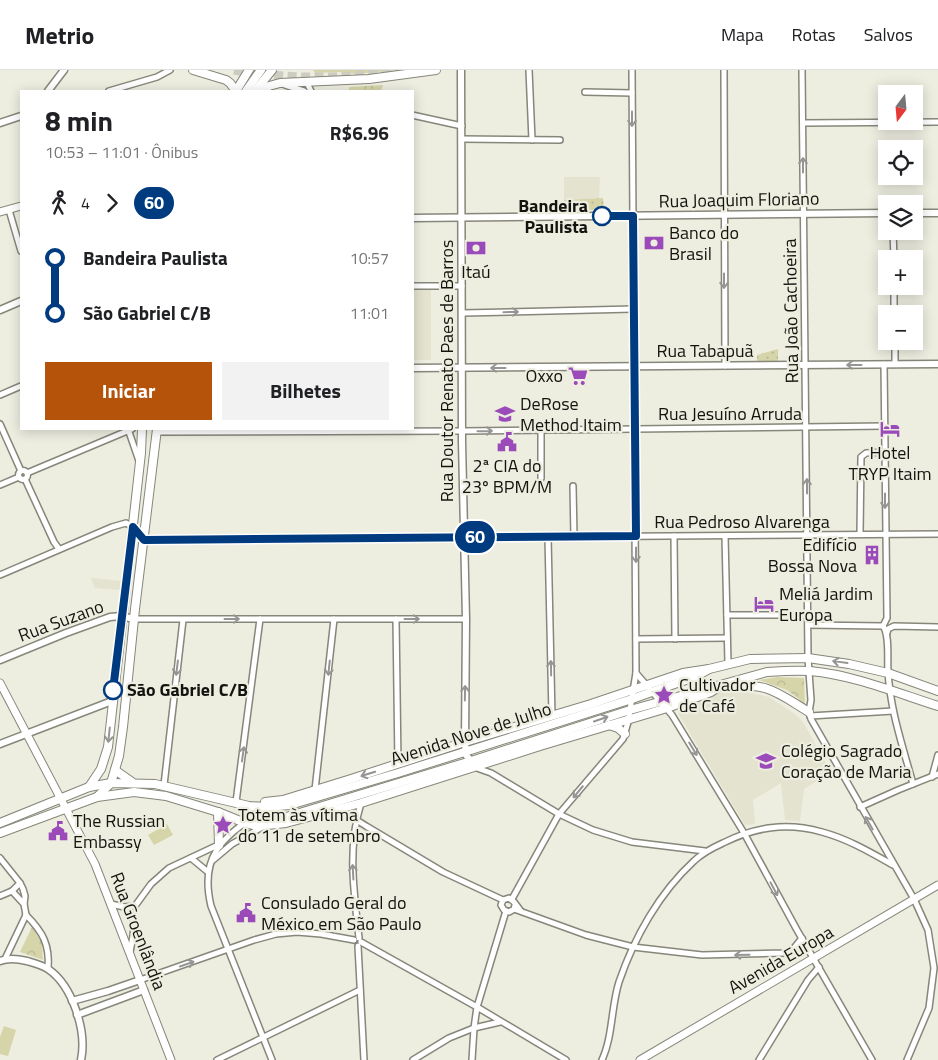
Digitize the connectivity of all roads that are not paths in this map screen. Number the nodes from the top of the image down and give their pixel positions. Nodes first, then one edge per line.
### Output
1 (64, 70) edge
2 (170, 70) edge
3 (193, 70) edge
4 (222, 70) edge
5 (249, 70) edge
6 (261, 70) edge
7 (272, 70) edge
8 (436, 70) edge
9 (461, 70) edge
10 (530, 70) edge
11 (632, 70) edge
12 (724, 70) edge
13 (802, 70) edge
14 (165, 72) edge
15 (413, 72) edge
16 (212, 75) junction
17 (311, 82) junction
18 (280, 83) junction
19 (49, 90) edge
20 (113, 90) edge
21 (235, 90) edge
22 (237, 90) edge
23 (247, 90) edge
24 (256, 90) edge
25 (264, 90) edge
26 (301, 90) edge
27 (310, 90) edge
28 (585, 92) dead end
29 (632, 93) junction
30 (414, 115) edge
31 (20, 116) edge
32 (938, 122) edge
33 (0, 123) edge
34 (803, 123) junction
35 (462, 126) junction
36 (462, 140) junction
37 (532, 140) junction
38 (560, 140) dead end
39 (20, 206) edge
40 (9, 210) junction
41 (0, 212) edge
42 (923, 213) edge
43 (938, 213) edge
44 (724, 214) junction
45 (803, 214) junction
46 (878, 214) edge
47 (633, 216) junction
48 (462, 217) junction
49 (414, 218) edge
50 (20, 247) edge
51 (414, 286) edge
52 (462, 286) junction
53 (20, 302) edge
54 (633, 309) junction
55 (0, 310) edge
56 (463, 313) junction
57 (895, 350) edge
58 (884, 364) junction
59 (895, 364) junction
60 (938, 364) edge
61 (805, 365) junction
62 (634, 366) junction
63 (725, 366) junction
64 (414, 368) edge
65 (463, 368) junction
66 (20, 386) edge
67 (0, 395) edge
68 (0, 424) edge
69 (885, 426) junction
70 (806, 427) junction
71 (634, 428) junction
72 (127, 430) edge
73 (129, 430) edge
74 (142, 430) edge
75 (146, 430) edge
76 (156, 430) edge
77 (541, 430) junction
78 (462, 431) junction
79 (885, 452) junction
80 (141, 453) junction
81 (139, 463) junction
82 (28, 473) junction
83 (20, 474) junction
84 (541, 478) dead end
85 (25, 480) junction
86 (0, 485) edge
87 (573, 486) dead end
88 (133, 527) junction
89 (860, 534) junction
90 (885, 534) junction
91 (938, 534) edge
92 (807, 535) junction
93 (636, 536) junction
94 (674, 536) junction
95 (726, 536) junction
96 (463, 537) junction
97 (548, 537) junction
98 (574, 537) junction
99 (144, 540) junction
100 (59, 549) junction
101 (0, 575) edge
102 (727, 615) junction
103 (121, 616) junction
104 (808, 616) junction
105 (134, 619) junction
106 (260, 619) junction
107 (334, 619) junction
108 (396, 619) junction
109 (466, 619) junction
110 (183, 620) junction
111 (808, 625) junction
112 (938, 626) edge
113 (886, 628) junction
114 (727, 638) junction
115 (636, 639) junction
116 (675, 639) junction
117 (808, 658) junction
118 (0, 660) edge
119 (728, 663) junction
120 (810, 671) junction
121 (636, 673) junction
122 (888, 673) junction
123 (0, 683) edge
124 (719, 687) junction
125 (650, 689) junction
126 (634, 690) junction
127 (890, 691) junction
128 (938, 691) edge
129 (632, 699) junction
130 (112, 701) junction
131 (664, 704) junction
132 (938, 706) edge
133 (630, 710) junction
134 (893, 711) junction
135 (809, 714) junction
136 (552, 716) junction
137 (629, 719) junction
138 (609, 725) junction
139 (27, 733) junction
140 (625, 734) junction
141 (465, 742) junction
142 (0, 744) edge
143 (465, 751) junction
144 (938, 755) edge
145 (486, 763) junction
146 (398, 764) junction
147 (472, 764) junction
148 (115, 770) junction
149 (491, 774) junction
150 (938, 774) edge
151 (932, 777) junction
152 (132, 782) junction
153 (111, 783) junction
154 (913, 784) junction
155 (164, 785) junction
156 (89, 787) junction
157 (315, 790) junction
158 (97, 797) junction
159 (61, 798) junction
160 (237, 802) junction
161 (361, 803) junction
162 (66, 807) junction
163 (267, 807) junction
164 (860, 807) junction
165 (339, 809) junction
166 (218, 812) junction
167 (559, 814) junction
168 (356, 820) junction
169 (0, 822) edge
170 (245, 823) junction
171 (265, 826) junction
172 (0, 833) edge
173 (744, 833) junction
174 (219, 845) junction
175 (705, 852) junction
176 (0, 858) edge
177 (191, 858) junction
178 (211, 862) junction
179 (894, 865) junction
180 (208, 872) junction
181 (20, 883) junction
182 (938, 885) edge
183 (12, 891) junction
184 (0, 896) edge
185 (512, 899) junction
186 (914, 899) junction
187 (501, 901) junction
188 (24, 904) junction
189 (111, 904) junction
190 (124, 907) junction
191 (514, 907) junction
192 (506, 911) junction
193 (26, 915) junction
194 (802, 938) junction
195 (358, 942) junction
196 (633, 947) junction
197 (228, 949) junction
198 (130, 952) junction
199 (813, 958) junction
200 (3, 960) edge
201 (936, 967) edge
202 (819, 968) junction
203 (48, 969) junction
204 (140, 980) junction
205 (144, 990) junction
206 (360, 990) junction
207 (72, 1001) junction
208 (478, 1007) junction
209 (77, 1015) junction
210 (500, 1022) junction
211 (474, 1028) junction
212 (462, 1033) junction
213 (474, 1034) junction
214 (264, 1038) junction
215 (81, 1060) edge
216 (171, 1060) edge
217 (217, 1060) edge
218 (272, 1060) edge
219 (364, 1060) edge
220 (413, 1060) edge
221 (472, 1060) edge
222 (566, 1060) edge
223 (602, 1060) edge
224 (640, 1060) edge
225 (759, 1060) edge
226 (872, 1060) edge
227 (907, 1060) edge

1 - 19 street
2 - 14 street
3 - 16 main road
4 - 16 main road
5 - 22 main road
6 - 23 main road
7 - 24 main road
8 - 15 main road
9 - 35 street, Rua Doutor Renato Paes de Barros
10 - 37 street
11 - 29 street
12 - 44 street
13 - 34 street, Rua João Cachoeira
14 - 20 street
15 - 17 main road
16 - 21 main road
17 - 18 main road
17 - 27 street
18 - 25 main road
18 - 26 street
28 - 29 street
29 -> 47 street
30 - 35 street
31 - 33 street
32 - 34 street
45 -> 34 street, Rua João Cachoeira
35 - 36 street, Rua Doutor Renato Paes de Barros
36 - 37 street
36 - 48 street, Rua Doutor Renato Paes de Barros
37 - 38 street
39 - 40 main road
40 - 41 main road
40 - 50 street
42 - 43 street
44 - 45 street, Rua Joaquim Floriano
44 - 47 street, Rua Joaquim Floriano
44 -> 63 street
45 - 46 street, Rua Joaquim Floriano
45 - 61 street, Rua João Cachoeira
47 - 48 street, Rua Joaquim Floriano
47 - 54 street
48 - 49 street, Rua Joaquim Floriano
48 - 52 street, Rua Doutor Renato Paes de Barros
51 - 52 street
52 - 56 street, Rua Doutor Renato Paes de Barros
53 - 55 street
56 -> 54 street
54 - 62 street
56 - 65 street, Rua Doutor Renato Paes de Barros
57 - 59 street
58 - 59 street, Rua Tabapuã
58 -> 61 street, Rua Tabapuã
58 - 69 street
59 - 60 street, Rua Tabapuã
61 - 63 street, Rua Tabapuã
61 - 70 street, Rua João Cachoeira
62 - 63 street, Rua Tabapuã
62 -> 65 street, Rua Tabapuã
62 - 71 street
64 - 65 street, Rua Tabapuã
65 - 78 street, Rua Doutor Renato Paes de Barros
66 - 67 street
68 - 83 street
69 - 70 street, Rua Jesuíno Arruda
69 - 79 street
70 - 71 street, Rua Jesuíno Arruda
92 -> 70 street, Rua João Cachoeira
71 - 77 street, Rua Jesuíno Arruda
71 - 93 street
72 - 82 street
73 - 81 street
74 - 80 main road
75 - 80 main road
76 - 78 street, Rua Jesuíno Arruda
76 - 99 main road
78 -> 77 street, Rua Jesuíno Arruda
77 - 84 street
78 - 96 street, Rua Doutor Renato Paes de Barros
79 - 89 street
79 -> 90 street
80 - 81 main road
81 - 88 main road
82 - 83 street
82 - 85 street
83 - 85 street
83 - 86 street
85 - 100 street
87 - 98 street
88 - 99 street
88 - 100 street
88 - 103 main road
89 - 90 street, Rua Pedroso Alvarenga
89 - 92 street, Rua Pedroso Alvarenga
90 - 91 street, Rua Pedroso Alvarenga
90 - 113 street
92 - 95 street, Rua Pedroso Alvarenga
92 - 104 street, Rua João Cachoeira
93 - 94 street, Rua Pedroso Alvarenga
93 - 98 street, Rua Pedroso Alvarenga
93 -> 115 street
94 - 95 street, Rua Pedroso Alvarenga
94 - 116 street
95 - 102 street
96 - 97 street, Rua Pedroso Alvarenga
96 - 99 street, Rua Pedroso Alvarenga
96 - 109 street, Rua Doutor Renato Paes de Barros
97 - 98 street, Rua Pedroso Alvarenga
136 -> 97 street
99 - 105 main road
100 - 101 street
102 - 104 street
102 - 114 street
103 - 105 street, Rua Suzano
103 - 118 street, Rua Suzano
103 - 130 main road
104 - 111 street, Rua João Cachoeira
105 - 110 street
105 - 148 main road
106 - 107 street
110 -> 106 street
160 -> 106 street
107 - 108 street
107 -> 157 street
108 -> 109 street
108 - 146 street
141 -> 109 street, Rua Doutor Renato Paes de Barros
110 -> 155 street
111 - 113 street
111 - 117 street, Rua João Cachoeira
112 - 113 street
113 - 122 street
114 - 116 street
114 - 119 street
115 - 116 street
115 - 121 street
117 - 119 main road, Avenida Nove de Julho
117 - 120 street, Rua João Cachoeira
122 -> 117 main road, Avenida Nove de Julho
119 - 125 main road, Avenida Nove de Julho
120 - 124 main road, Avenida Nove de Julho
120 - 127 main road, Avenida Nove de Julho
120 - 135 street, Rua João Cachoeira
121 - 125 street
121 - 126 street
122 - 127 street
122 - 128 main road, Avenida Nove de Julho
123 - 139 main road, Rua Groenlândia
124 - 131 main road, Avenida Nove de Julho
124 - 135 main road
125 - 126 main road, Avenida Nove de Julho
125 - 129 main road, Avenida Nove de Julho
125 - 131 street
126 - 129 street
126 - 136 main road, Avenida Nove de Julho
127 - 132 main road, Avenida Nove de Julho
127 - 134 street
129 - 133 street
129 - 143 main road, Avenida Nove de Julho
130 - 139 street
130 -> 156 main road
131 - 133 main road, Avenida Nove de Julho
131 - 137 main road, Avenida Nove de Julho
131 -> 173 street
133 - 137 street
147 -> 133 main road, Avenida Nove de Julho
134 - 135 street
134 - 154 street
135 - 164 street
136 - 141 main road, Avenida Nove de Julho
137 - 138 main road, Avenida Nove de Julho
137 - 140 street
138 - 140 main road
138 - 145 main road, Avenida Nove de Julho
139 - 142 street
139 - 159 main road, Rua Groenlândia
140 -> 167 street
141 - 143 street, Rua Doutor Renato Paes de Barros
141 - 146 main road, Avenida Nove de Julho
143 - 147 street
143 - 163 main road, Avenida Nove de Julho
144 - 151 street
145 - 147 main road, Avenida Nove de Julho
145 - 149 street
146 -> 157 main road, Avenida Nove de Julho
147 - 149 street
147 - 161 main road, Avenida Nove de Julho
147 - 171 main road, Avenida Nove de Julho
148 - 152 main road
148 - 153 main road
149 - 167 street
150 - 151 street
151 - 154 street
152 - 153 main road, Avenida Nove de Julho
152 - 155 main road, Avenida Nove de Julho
153 - 156 main road, Avenida Nove de Julho
153 - 158 main road
154 - 164 street
155 - 160 main road, Avenida Nove de Julho
156 - 159 main road, Avenida Nove de Julho
157 - 160 main road, Avenida Nove de Julho
158 - 162 main road, Avenida Nove de Julho
158 - 166 main road, Avenida Nove de Julho
159 - 162 main road, Rua Groenlândia
159 - 169 main road, Avenida Nove de Julho
160 - 163 main road, Avenida Nove de Julho
161 - 165 main road, Avenida Nove de Julho
161 - 168 street
162 - 172 main road, Avenida Nove de Julho
162 - 189 main road, Rua Groenlândia
163 - 170 street
179 -> 164 street
165 - 168 street
165 - 171 main road, Avenida Nove de Julho
166 - 170 main road, Avenida Nove de Julho
166 - 174 main road
167 - 175 street
167 - 185 street
168 - 187 street
195 -> 168 street
170 - 171 main road, Avenida Nove de Julho
170 - 174 street
171 - 178 street
173 - 175 street
173 - 179 street
173 -> 194 street
174 - 177 street
174 - 178 street
175 - 196 street
176 - 181 street
177 - 180 street
177 - 190 street
178 - 180 street
179 - 186 street
180 - 197 street
181 - 183 street
181 - 188 street
182 - 186 main road, Avenida Europa
183 - 184 street
183 - 188 street
185 - 187 street
185 - 191 street
186 - 199 main road, Avenida Europa
186 - 201 street
187 - 192 street
188 - 193 street
189 - 190 street
189 - 198 main road, Rua Groenlândia
190 - 198 street
191 - 192 street
191 - 196 street
192 - 208 street
193 - 200 street
193 - 203 street
194 -> 196 street
194 - 199 street
195 - 197 street
195 - 206 street
195 - 208 street
196 - 223 street
204 -> 197 street
197 - 214 street
198 - 204 main road, Rua Groenlândia
199 - 202 street
199 - 224 main road, Avenida Europa
200 - 203 street
201 - 227 street
202 - 225 street
202 - 226 street
203 - 207 street
204 - 205 main road, Rua Groenlândia
204 - 207 street
205 - 209 street
205 - 216 main road, Rua Groenlândia
206 - 214 street
206 - 219 street
207 - 209 street
208 - 210 street
208 - 211 street
209 - 215 street
210 - 211 street
210 - 222 street
211 - 212 street
211 - 213 street
212 - 213 street
212 - 220 street
213 - 221 street
214 - 217 street
214 - 218 street

